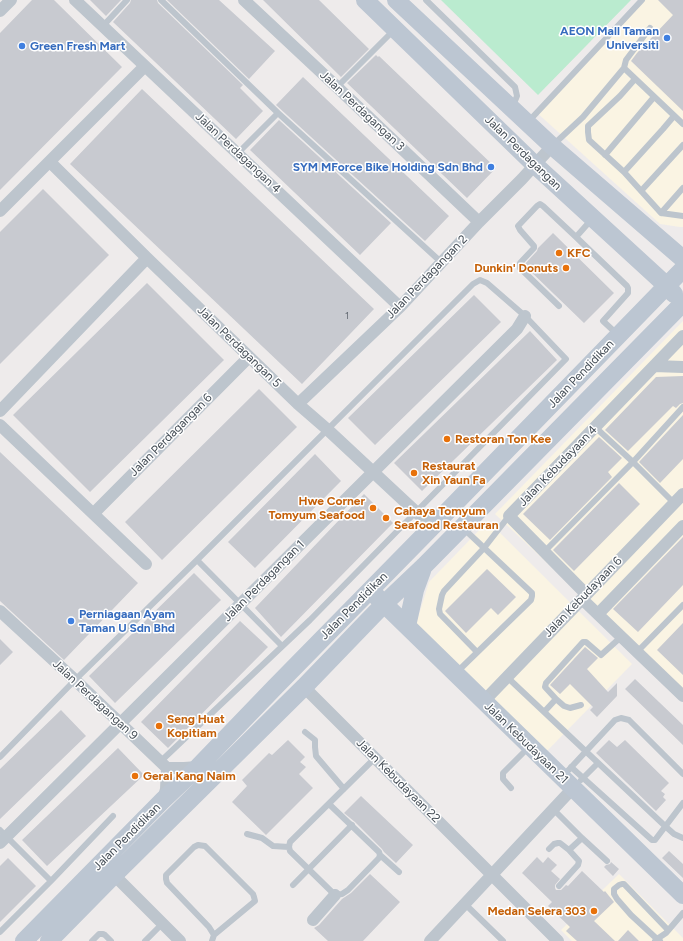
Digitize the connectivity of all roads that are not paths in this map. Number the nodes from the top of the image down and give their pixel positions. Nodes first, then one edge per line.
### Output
1 (11, 0) edge
2 (75, 0) edge
3 (128, 0) edge
4 (161, 0) edge
5 (244, 0) edge
6 (365, 0) edge
7 (396, 0) edge
8 (426, 0) edge
9 (642, 0) edge
10 (0, 11) edge
11 (103, 26) junction
12 (395, 28) junction
13 (650, 28) dead end
14 (145, 66) junction
15 (624, 68) junction
16 (635, 79) junction
17 (337, 87) junction
18 (654, 97) junction
19 (512, 109) junction
20 (278, 113) junction
21 (674, 116) junction
22 (527, 123) junction
23 (683, 124) edge
24 (683, 145) edge
25 (552, 146) junction
26 (238, 153) junction
27 (605, 155) junction
28 (50, 162) junction
29 (535, 165) junction
30 (624, 172) junction
31 (683, 188) edge
32 (641, 191) junction
33 (0, 211) edge
34 (661, 213) junction
35 (683, 216) edge
36 (593, 218) junction
37 (479, 222) junction
38 (576, 237) junction
39 (675, 248) edge
40 (147, 258) junction
41 (683, 259) edge
42 (640, 261) junction
43 (441, 262) junction
44 (683, 269) edge
45 (667, 286) junction
46 (683, 303) edge
47 (400, 306) junction
48 (559, 306) dead end
49 (683, 314) edge
50 (525, 316) junction
51 (636, 318) junction
52 (619, 336) junction
53 (683, 336) edge
54 (679, 345) edge
55 (249, 357) junction
56 (654, 366) junction
57 (683, 367) edge
58 (587, 400) junction
59 (298, 404) junction
60 (683, 407) edge
61 (0, 411) edge
62 (0, 425) edge
63 (595, 427) junction
64 (328, 430) junction
65 (633, 462) junction
66 (373, 472) junction
67 (679, 498) edge
68 (416, 512) junction
69 (94, 513) junction
70 (509, 516) junction
71 (433, 526) junction
72 (683, 526) edge
73 (462, 527) junction
74 (484, 548) junction
75 (544, 552) junction
76 (197, 560) junction
77 (146, 564) dead end
78 (424, 566) junction
79 (370, 590) junction
80 (584, 596) junction
81 (240, 604) junction
82 (384, 604) junction
83 (683, 605) edge
84 (0, 611) edge
85 (598, 614) junction
86 (407, 626) junction
87 (621, 637) junction
88 (282, 646) junction
89 (477, 652) junction
90 (637, 652) junction
91 (456, 674) junction
92 (507, 677) junction
93 (75, 680) junction
94 (304, 687) junction
95 (681, 691) edge
96 (556, 699) junction
97 (484, 701) junction
98 (581, 705) dead end
99 (544, 712) junction
100 (120, 724) junction
101 (305, 732) dead end
102 (530, 746) junction
103 (586, 752) junction
104 (0, 757) edge
105 (375, 758) junction
106 (598, 763) junction
107 (164, 765) junction
108 (198, 767) junction
109 (683, 774) edge
110 (572, 778) junction
111 (511, 788) dead end
112 (344, 789) junction
113 (163, 800) junction
114 (683, 803) edge
115 (329, 804) junction
116 (553, 809) junction
117 (113, 816) dead end
118 (352, 825) junction
119 (665, 826) junction
120 (247, 834) dead end
121 (2, 836) edge
122 (582, 838) junction
123 (683, 838) edge
124 (289, 846) junction
125 (549, 849) dead end
126 (569, 850) junction
127 (380, 855) junction
128 (607, 861) dead end
129 (308, 869) junction
130 (399, 872) dead end
131 (114, 875) junction
132 (492, 875) junction
133 (51, 881) junction
134 (293, 886) dead end
135 (559, 886) dead end
136 (335, 895) junction
137 (683, 895) edge
138 (465, 904) junction
139 (683, 913) edge
140 (313, 920) dead end
141 (162, 924) junction
142 (668, 930) junction
143 (0, 932) edge
144 (213, 938) edge
145 (436, 939) edge
146 (657, 940) edge
147 (24, 941) edge
148 (48, 941) edge
149 (92, 941) edge
150 (110, 941) edge
151 (145, 941) edge
152 (180, 941) edge
153 (504, 941) edge
154 (558, 941) edge

1 - 10 street
2 - 11 street, Jalan Perdagangan 4
3 - 11 lane
4 - 20 lane
5 - 17 street, Jalan Perdagangan 3
6 - 12 main road, Jalan Perdagangan
7 - 19 main road, Jalan Perdagangan
8 - 19 lane
9 - 22 lane
11 - 14 street, Jalan Perdagangan 4
12 - 17 lane
12 - 29 main road, Jalan Perdagangan
13 - 15 lane
14 - 26 street, Jalan Perdagangan 4
14 - 28 street
15 - 16 lane
15 - 25 lane
16 - 18 lane
16 - 27 lane
17 - 37 street, Jalan Perdagangan 3
18 - 21 lane
18 - 27 lane
19 - 22 main road, Jalan Perdagangan
20 - 26 lane
20 - 43 lane
21 - 23 lane
21 - 30 lane
22 - 25 main road, Jalan Perdagangan
24 - 32 lane
25 - 29 street, Jalan Perdagangan 2
25 - 39 main road, Jalan Perdagangan
26 - 47 street, Jalan Perdagangan 4
27 - 30 lane
28 - 33 street
28 - 40 street, Jalan Perdagangan 5
29 - 36 main road, Jalan Perdagangan
29 - 37 street, Jalan Perdagangan 2
30 - 32 lane
31 - 34 lane
32 - 34 lane
34 - 35 lane
36 - 38 lane
36 - 42 main road, Jalan Perdagangan
37 - 43 street, Jalan Perdagangan 2
38 - 48 lane
38 - 52 lane
39 - 41 main road, Jalan Perdagangan
40 - 55 street, Jalan Perdagangan 5
40 - 61 street
42 - 45 main road, Jalan Perdagangan
42 - 51 main road
43 - 47 street, Jalan Perdagangan 2
44 - 45 main road, Jalan Pendidikan
45 - 46 main road, Jalan Perdagangan
45 - 51 main road, Jalan Pendidikan
46 - 58 main road, Jalan Pendidikan
47 - 59 street, Jalan Perdagangan 2
49 - 58 main road, Jalan Pendidikan
50 - 64 lane
50 - 66 street, Jalan Perdagangan 1
50 - 68 lane
51 - 52 main road, Jalan Pendidikan
52 - 71 main road, Jalan Pendidikan
53 - 54 street, Jalan Kebudayaan 4
54 - 56 street, Jalan Kebudayaan 4
55 - 59 street, Jalan Perdagangan 5
55 - 69 street, Jalan Perdagangan 6
56 - 57 street
56 - 63 street, Jalan Kebudayaan 4
58 - 73 main road, Jalan Pendidikan
59 - 64 street, Jalan Perdagangan 5
60 - 65 lane
62 - 69 street
63 - 65 lane
63 - 70 street, Jalan Kebudayaan 4
64 - 66 street, Jalan Perdagangan 5
64 - 76 lane
65 - 67 lane
65 - 75 lane
66 - 68 street, Jalan Perdagangan 5
66 - 81 street, Jalan Perdagangan 1
67 - 80 street, Jalan Kebudayaan 6
68 - 71 street, Jalan Perdagangan 5
68 - 88 lane
69 - 77 street
70 - 74 lane
70 - 75 street, Jalan Kebudayaan 4
71 - 79 main road, Jalan Pendidikan
72 - 85 street
73 - 74 lane
73 - 78 main road, Jalan Pendidikan
74 - 89 lane
74 - 89 lane
75 - 80 street, Jalan Kebudayaan 4
76 - 81 lane
76 - 93 lane
78 - 82 main road, Jalan Pendidikan
78 - 86 main road
79 - 82 main road, Jalan Kebudayaan 21
79 - 108 main road, Jalan Pendidikan
80 - 85 street, Jalan Kebudayaan 4
80 - 92 street, Jalan Kebudayaan 6
81 - 88 lane
81 - 100 street, Jalan Perdagangan 1
82 - 86 main road, Jalan Kebudayaan 21
82 - 94 main road, Jalan Pendidikan
83 - 90 lane
84 - 93 street, Jalan Perdagangan 9
85 - 87 street, Jalan Kebudayaan 4
86 - 91 main road, Jalan Kebudayaan 21
87 - 90 street, Jalan Kebudayaan 4
87 - 96 lane
88 - 107 lane
89 - 91 lane
90 - 95 street, Jalan Kebudayaan 4
91 - 97 main road, Jalan Kebudayaan 21
92 - 97 street, Jalan Kebudayaan 6
92 - 99 lane
93 - 100 street, Jalan Perdagangan 9
93 - 104 lane
94 - 105 street, Jalan Kebudayaan 22
94 - 131 main road, Jalan Pendidikan
96 - 98 lane
96 - 99 lane
97 - 102 main road, Jalan Kebudayaan 21
99 - 103 lane
100 - 107 street, Jalan Perdagangan 9
100 - 121 street, Jalan Perdagangan 1
101 - 112 lane
102 - 110 main road, Jalan Kebudayaan 21
102 - 111 lane
103 - 106 lane
103 - 109 lane
103 - 110 lane
105 - 112 lane
105 - 132 street, Jalan Kebudayaan 22
106 - 110 lane
106 - 119 lane
107 - 108 street
107 - 113 street
108 - 113 main road, Jalan Pendidikan
110 - 116 street
110 - 119 lane
110 - 137 main road, Jalan Kebudayaan 21
112 - 115 lane
113 - 147 main road, Jalan Pendidikan
114 - 119 lane
115 - 118 lane
115 - 124 lane
116 - 122 lane
116 - 132 street
117 - 133 lane
118 - 127 lane
118 - 129 lane
119 - 123 lane
120 - 124 lane
121 - 133 lane
122 - 126 lane
122 - 128 lane
124 - 129 lane
125 - 126 lane
126 - 135 lane
127 - 130 lane
127 - 136 lane
129 - 134 lane
129 - 136 lane
131 - 141 street
131 - 148 main road, Jalan Pendidikan
132 - 138 street
132 - 154 street, Jalan Kebudayaan 22
133 - 143 lane
136 - 140 street
138 - 145 street
138 - 153 lane
139 - 142 lane
141 - 151 lane
141 - 152 street
142 - 146 lane
142 - 146 lane
144 - 144 lane
149 - 150 lane

